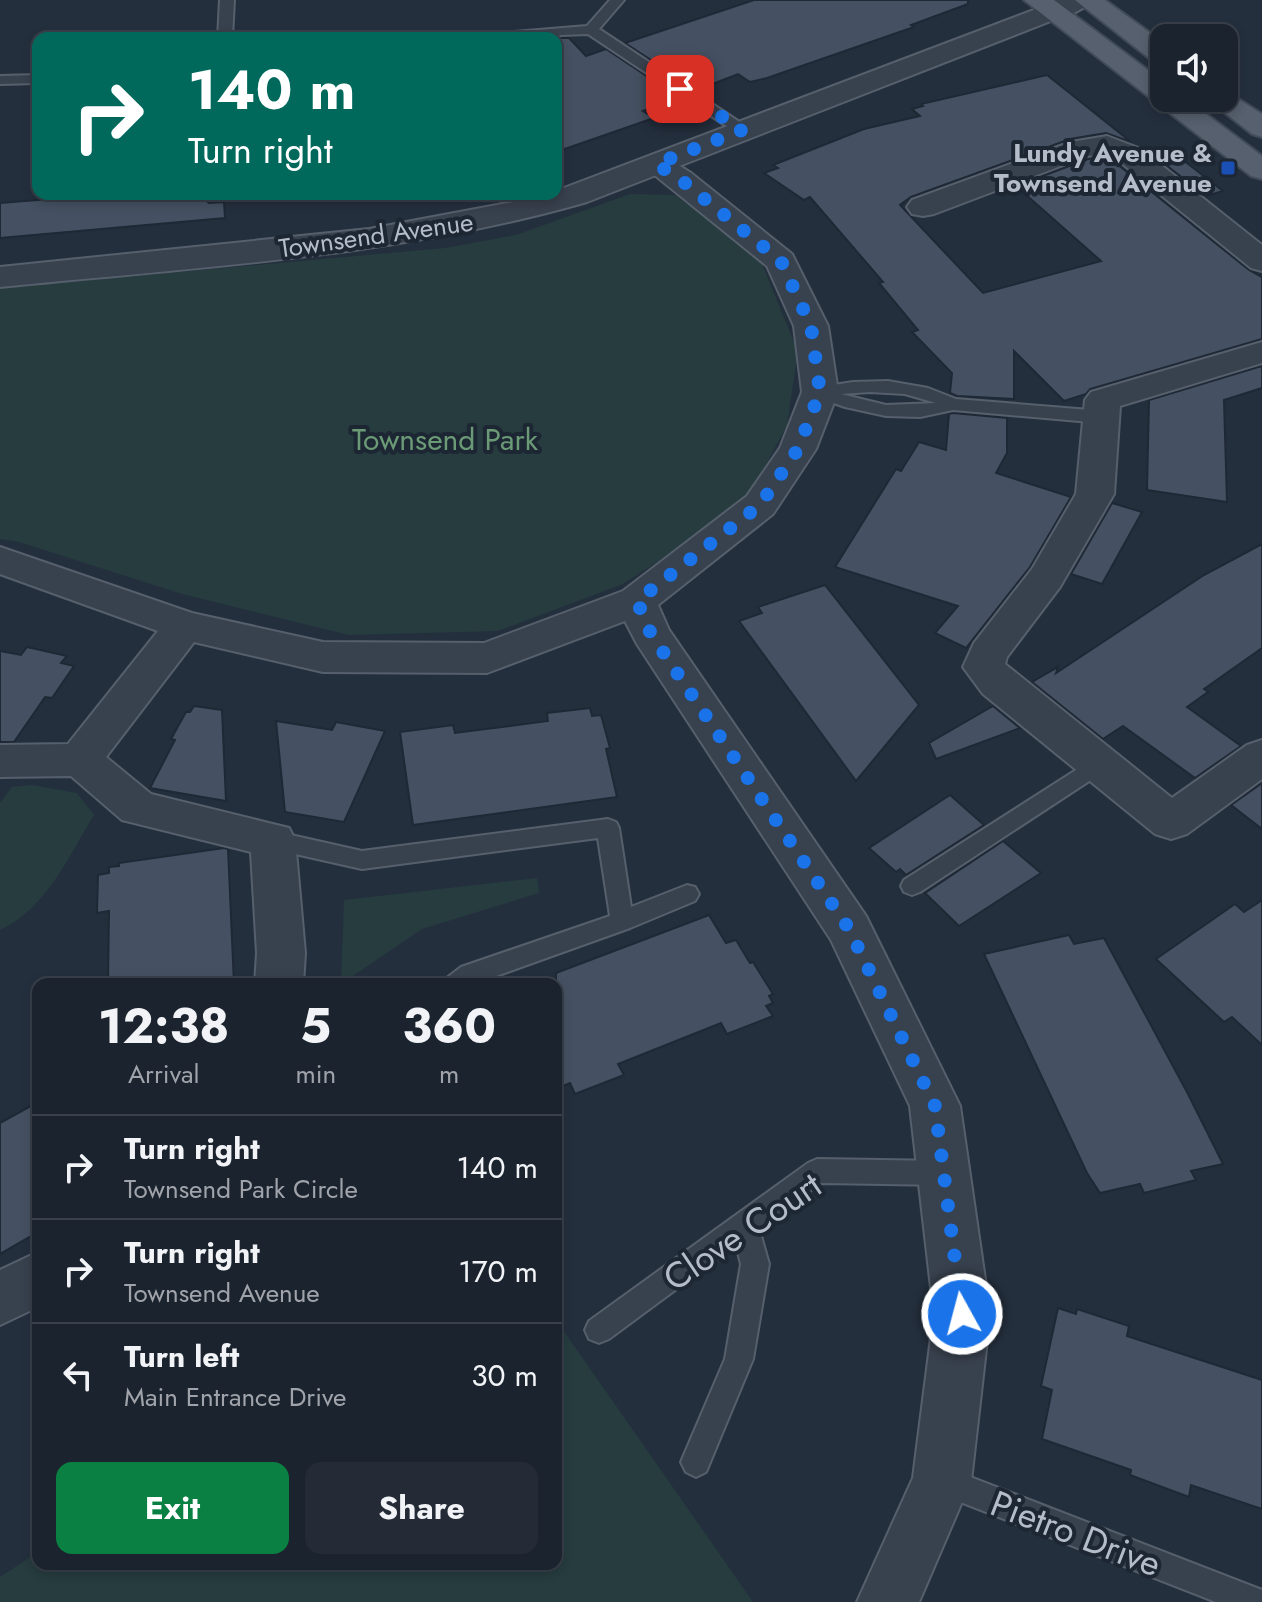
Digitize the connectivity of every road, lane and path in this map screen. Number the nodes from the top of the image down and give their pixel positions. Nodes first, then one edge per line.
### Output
1 (227, 0) edge
2 (617, 0) edge
3 (1088, 0) edge
4 (1056, 4) edge
5 (591, 30) junction
6 (225, 32) edge
7 (562, 32) edge
8 (1150, 46) edge
9 (32, 80) edge
10 (2, 83) edge
11 (1150, 84) edge
12 (1238, 111) edge
13 (1185, 112) edge
14 (1262, 128) edge
15 (742, 130) junction
16 (656, 164) junction
17 (1262, 170) edge
18 (562, 198) edge
19 (556, 200) edge
20 (923, 207) dead end
21 (1262, 261) edge
22 (0, 277) edge
23 (1262, 352) edge
24 (820, 392) junction
25 (1102, 417) junction
26 (0, 560) edge
27 (637, 601) junction
28 (185, 626) junction
29 (1262, 756) edge
30 (80, 760) junction
31 (0, 761) edge
32 (1098, 764) junction
33 (273, 840) junction
34 (912, 886) dead end
35 (687, 894) dead end
36 (622, 921) junction
37 (279, 978) edge
38 (464, 978) edge
39 (945, 1173) junction
40 (744, 1224) junction
41 (32, 1281) edge
42 (0, 1299) edge
43 (599, 1330) dead end
44 (696, 1462) dead end
45 (942, 1481) junction
46 (888, 1602) edge
47 (1255, 1602) edge

1 - 6 lane
2 - 5 lane
3 - 8 main road
4 - 11 main road
4 - 15 street, Townsend Avenue
5 - 7 lane
5 - 15 lane
9 - 10 lane
12 - 14 main road
13 - 17 main road
15 - 16 street, Townsend Avenue
16 - 18 street, Townsend Avenue
16 - 24 street
19 - 22 street, Townsend Avenue
20 - 21 street
23 - 25 street
24 - 25 lane
24 - 27 street
25 - 32 street
26 - 28 street
27 - 28 street
27 - 39 street
28 - 30 street
29 - 32 street
30 - 31 street
30 - 33 street
32 - 34 lane
33 - 36 lane
33 - 37 street
35 - 36 lane
36 - 38 lane
39 - 40 lane, Clove Court
39 - 45 street
40 - 43 lane, Clove Court
40 - 44 lane
41 - 42 street
45 - 46 street
45 - 47 lane, Pietro Drive

